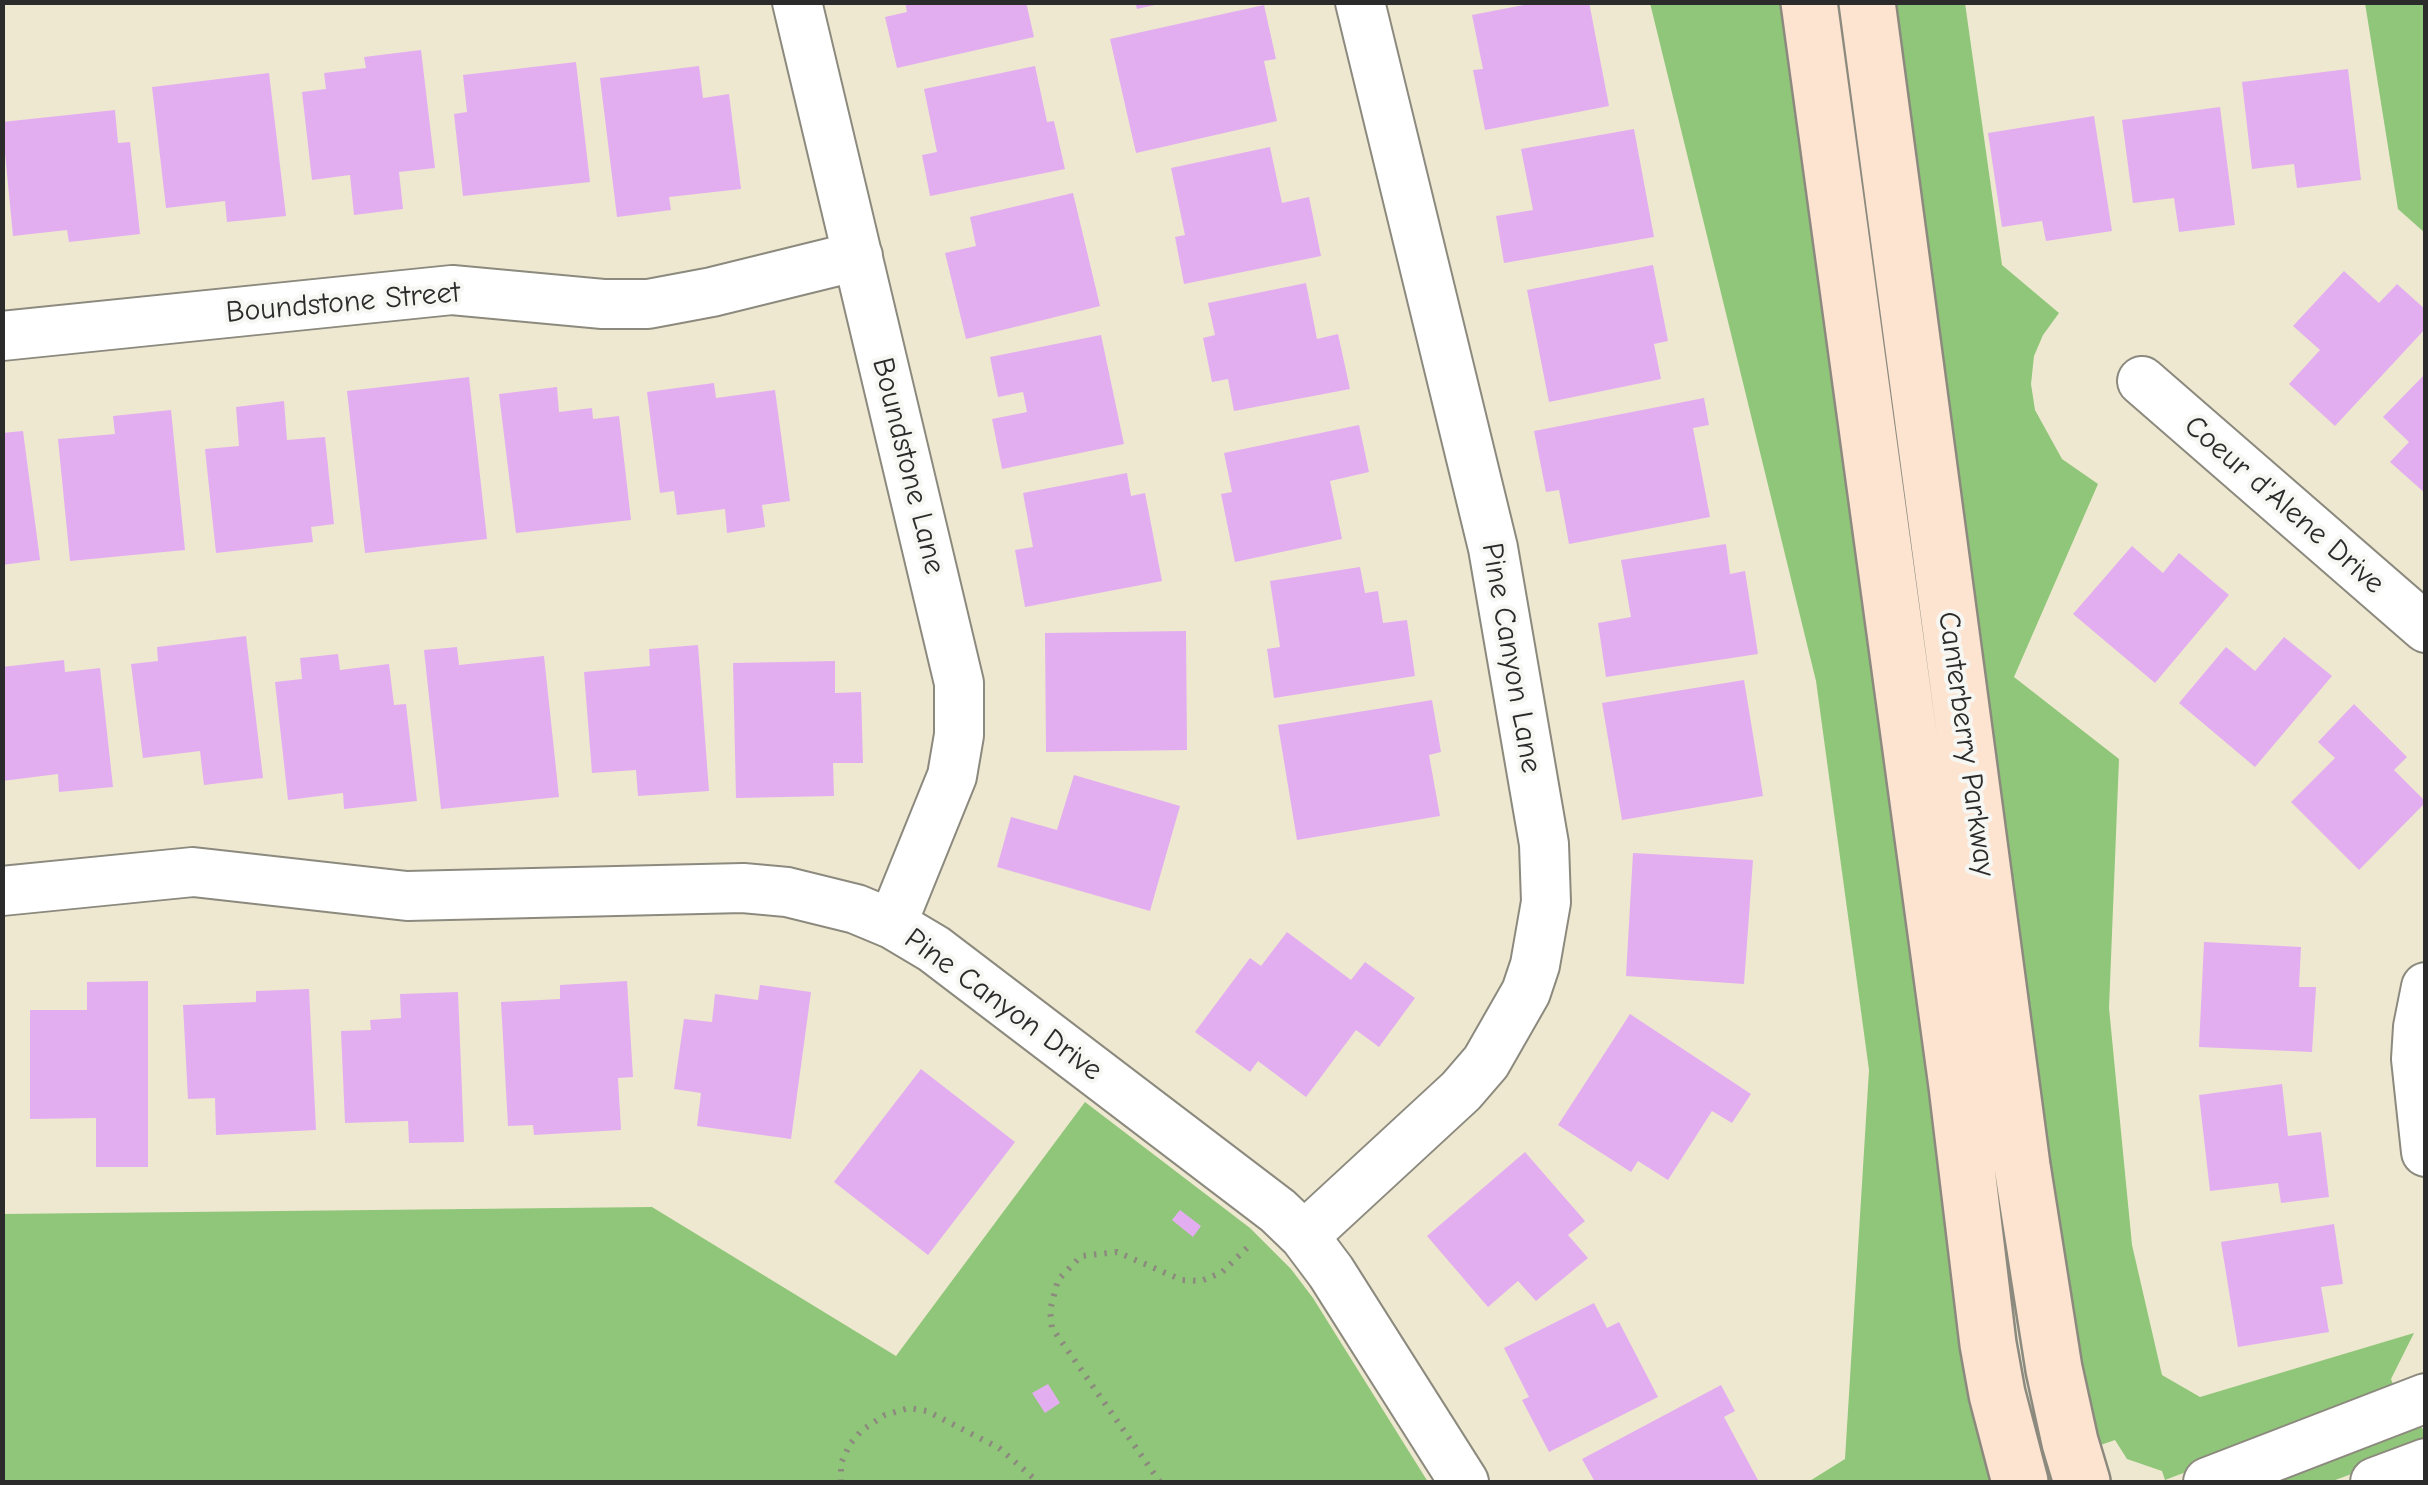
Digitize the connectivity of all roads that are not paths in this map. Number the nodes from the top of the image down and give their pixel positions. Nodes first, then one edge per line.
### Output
1 (797, 2) edge
2 (1360, 2) edge
3 (1809, 2) edge
4 (1867, 2) edge
5 (858, 256) junction
6 (2, 336) edge
7 (2142, 381) dead end
8 (2426, 628) edge
9 (2, 891) edge
10 (892, 924) junction
11 (2426, 987) edge
12 (2426, 1152) edge
13 (1282, 1235) junction
14 (2426, 1398) edge
15 (2426, 1463) edge
16 (1464, 1482) edge
17 (2020, 1482) edge
18 (2082, 1482) edge
19 (2208, 1482) edge
20 (2375, 1482) edge

1 - 5 street, Boundstone Lane
2 - 13 street, Pine Canyon Lane
3 - 17 street, Canterberry Parkway
4 - 18 street, Canterberry Parkway
5 - 6 street, Boundstone Street
5 - 10 street, Boundstone Lane
7 - 8 street, Coeur d'Alene Drive
9 - 10 street, Pine Canyon Drive
10 - 13 street, Pine Canyon Drive
11 - 12 street
13 - 16 street, Pine Canyon Drive
14 - 19 street
15 - 20 street

